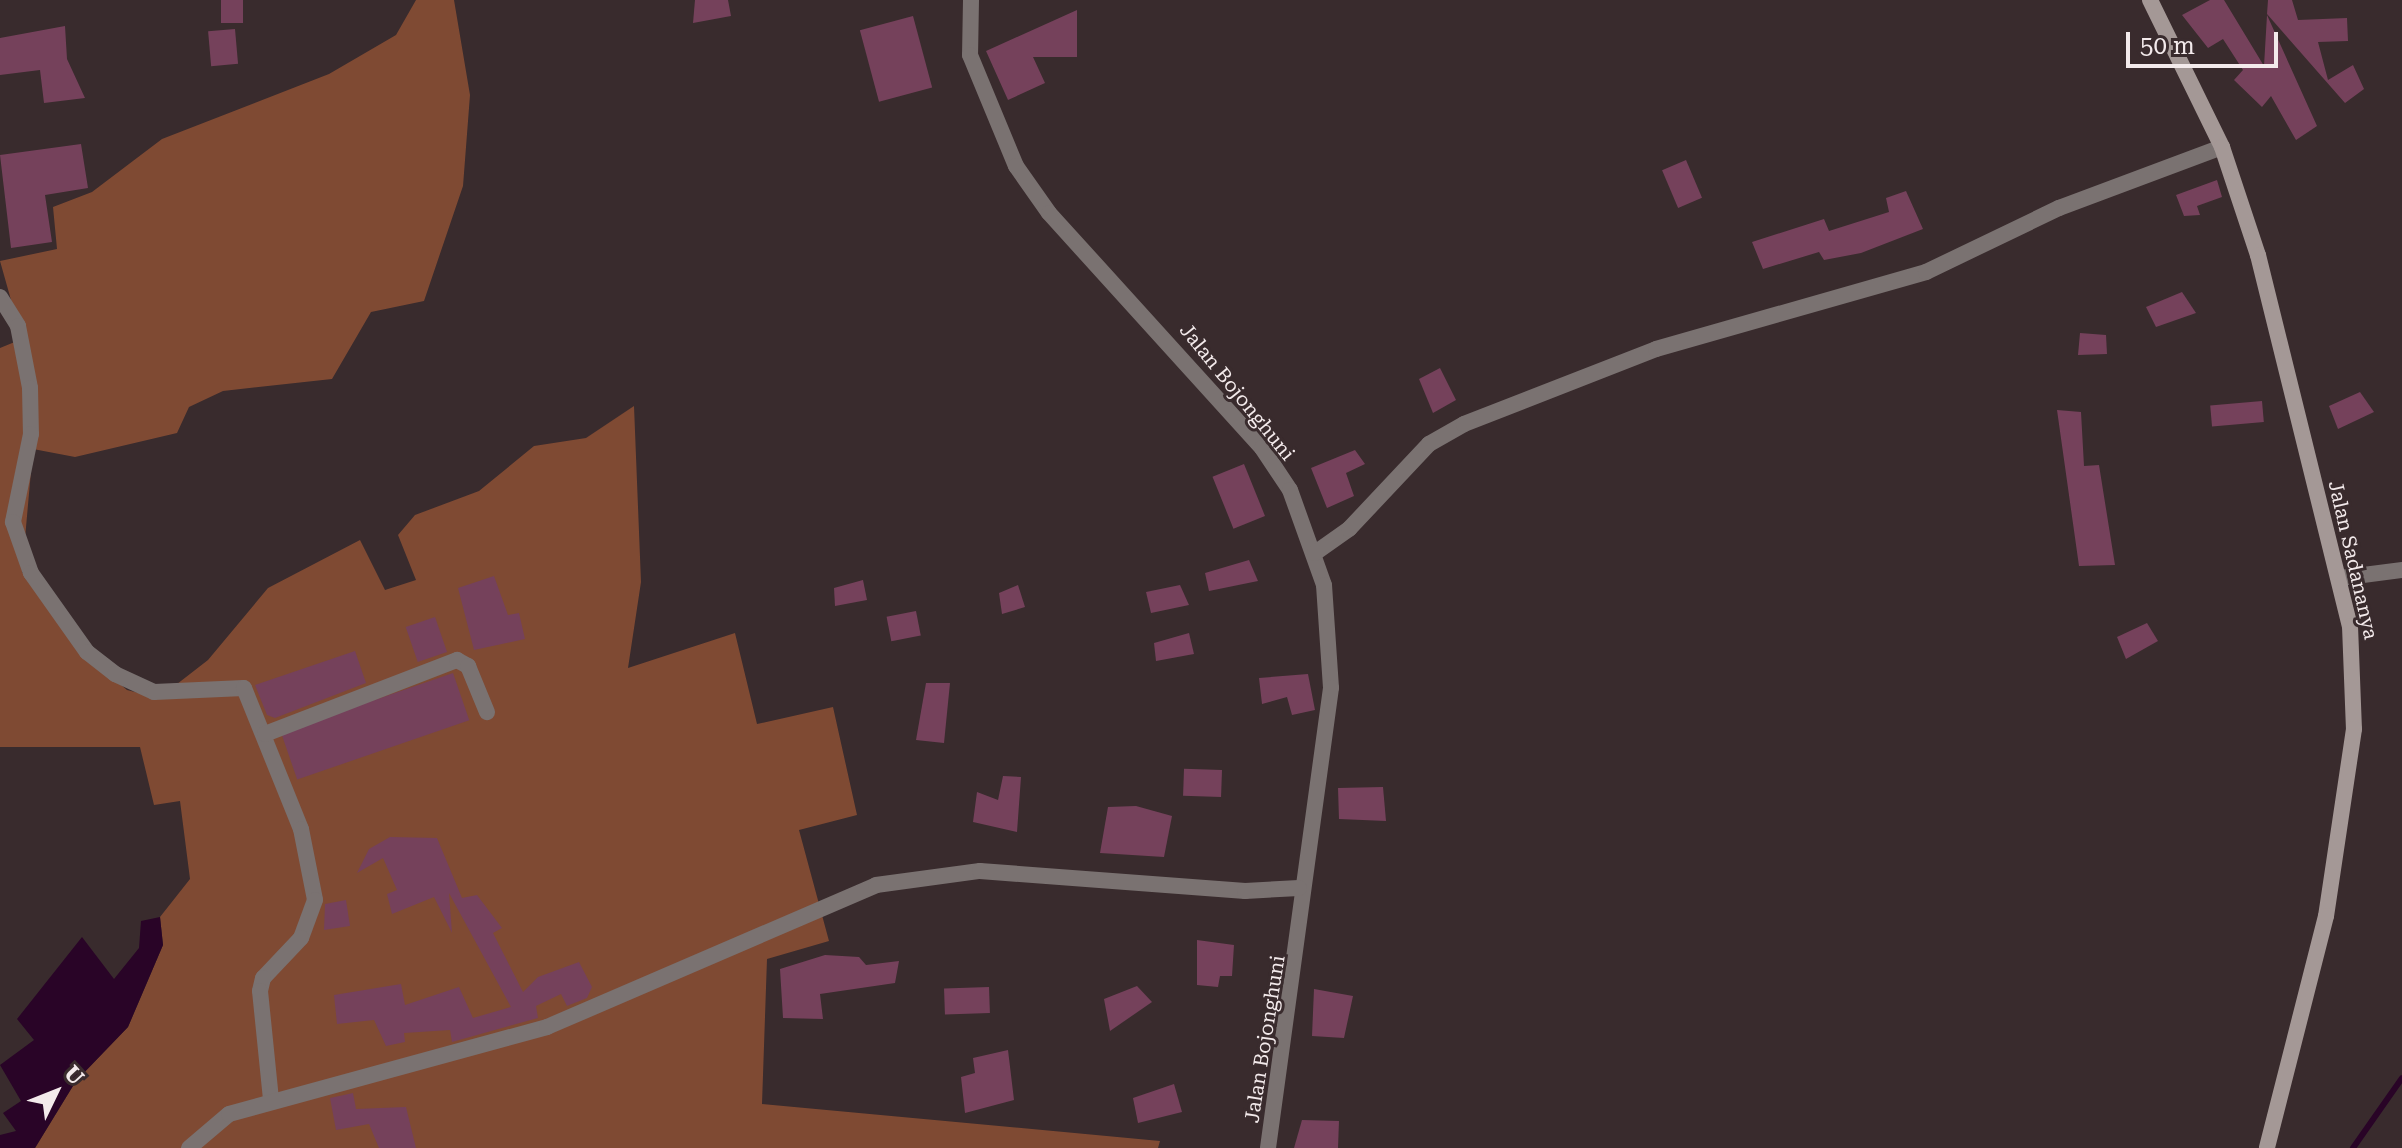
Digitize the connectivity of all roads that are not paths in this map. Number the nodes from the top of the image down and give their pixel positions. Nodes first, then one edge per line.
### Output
1 (971, 0) edge
2 (2150, 0) edge
3 (2222, 147) junction
4 (0, 297) edge
5 (1315, 553) junction
6 (2402, 570) edge
7 (2340, 578) junction
8 (487, 712) dead end
9 (265, 734) junction
10 (1299, 888) junction
11 (271, 1099) junction
12 (189, 1148) edge
13 (1268, 1148) edge
14 (2267, 1148) edge

1 - 5 street, Jalan Bojonghuni
2 - 3 street, Jalan Sadananya
3 - 5 street
3 - 7 street, Jalan Sadananya
4 - 9 street
5 - 10 street, Jalan Bojonghuni
6 - 7 street
7 - 14 street, Jalan Sadananya
8 - 9 street
9 - 11 street
10 - 11 street
10 - 13 street, Jalan Bojonghuni
11 - 12 street

